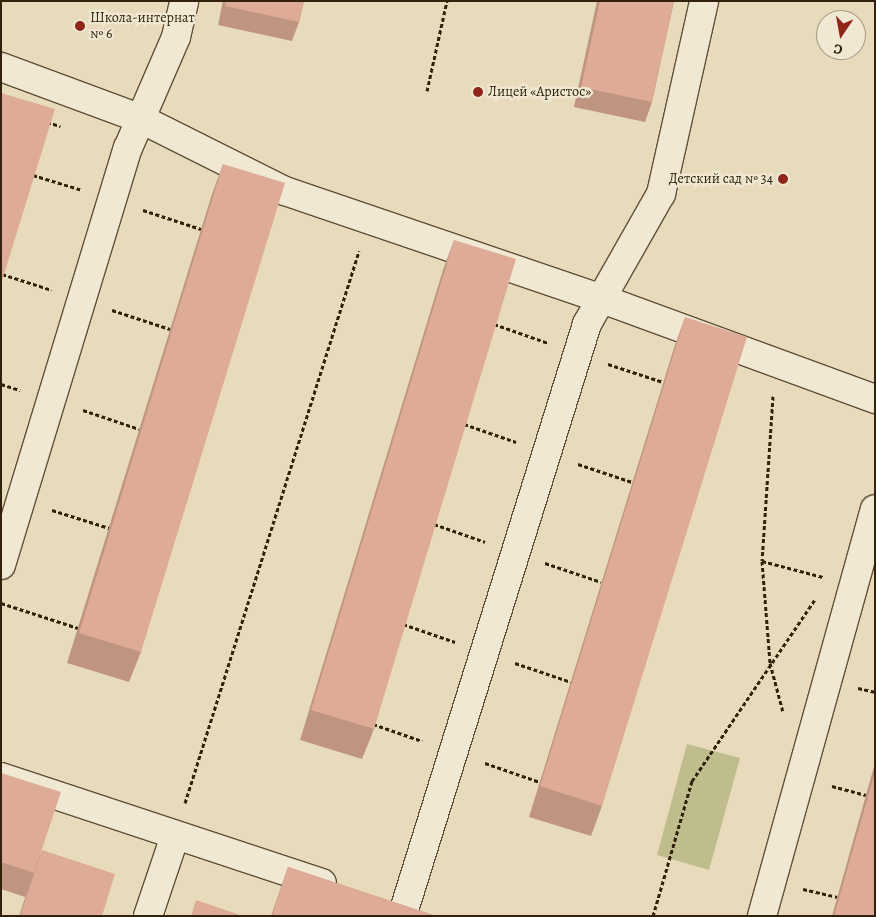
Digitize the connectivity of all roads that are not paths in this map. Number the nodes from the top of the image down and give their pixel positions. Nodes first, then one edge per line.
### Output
1 (184, 1) edge
2 (704, 1) edge
3 (1, 67) edge
4 (139, 118) junction
5 (602, 298) junction
6 (875, 399) edge
7 (875, 509) edge
8 (1, 565) edge
9 (1, 778) edge
10 (175, 836) junction
11 (348, 892) edge
12 (376, 901) edge
13 (413, 913) edge
14 (148, 916) edge
15 (762, 916) edge

1 - 4 lane
2 - 5 lane
3 - 4 lane
4 - 5 lane
4 - 8 lane
5 - 6 lane
5 - 13 lane
7 - 15 lane
9 - 10 lane
10 - 11 lane
10 - 14 lane
12 - 13 lane

